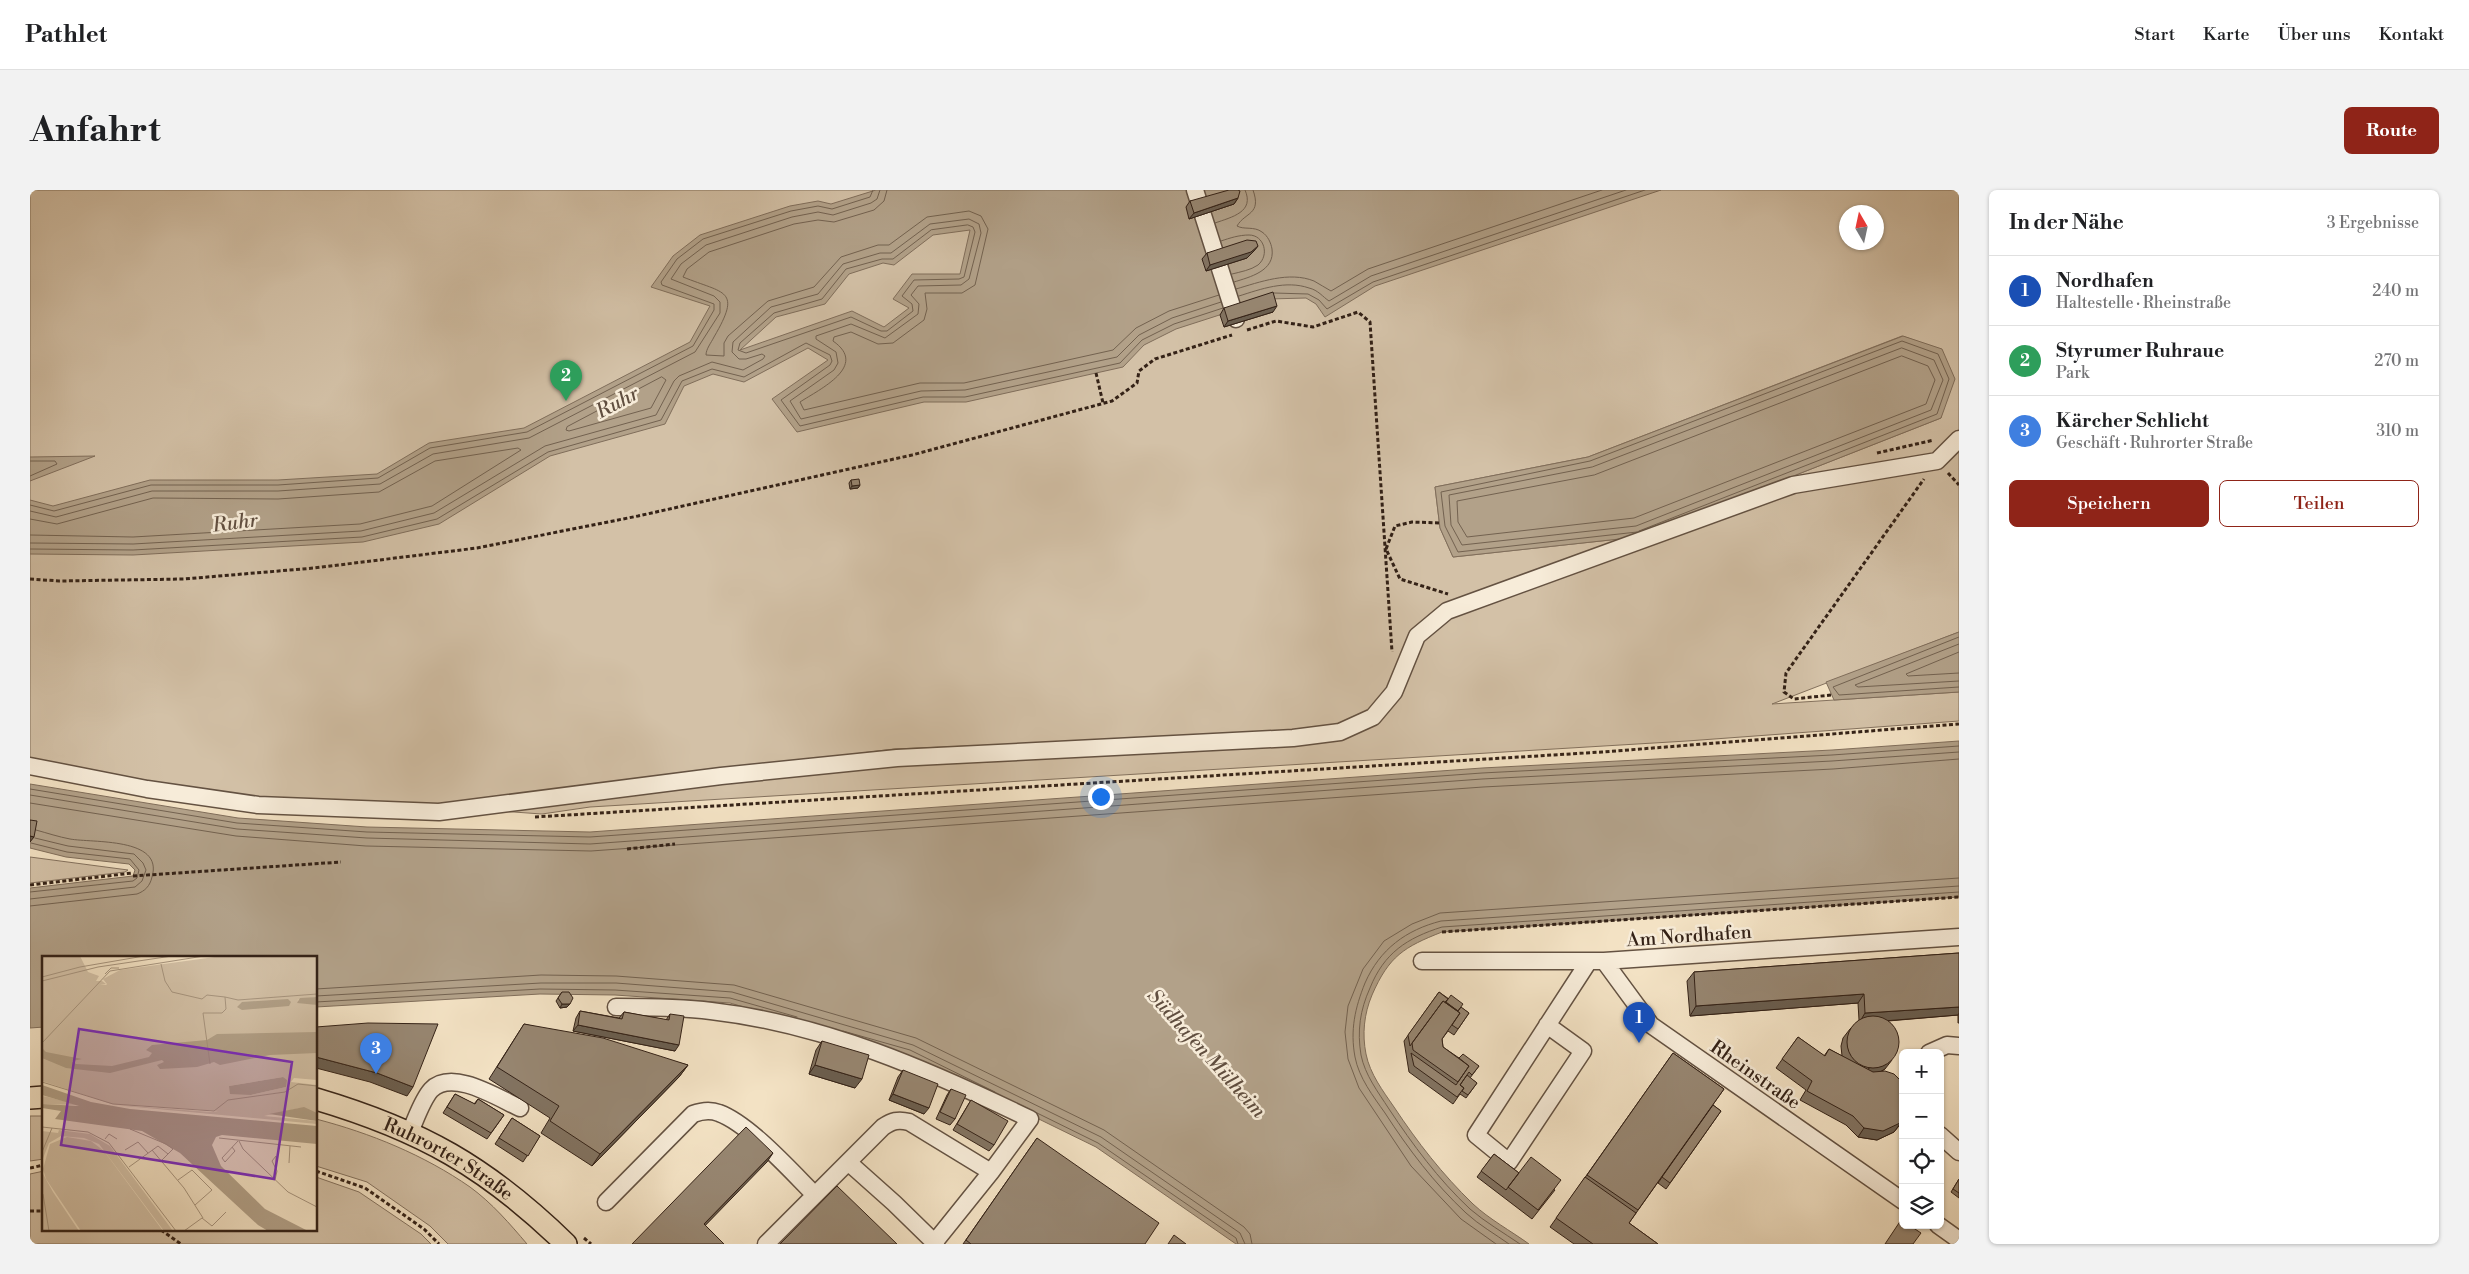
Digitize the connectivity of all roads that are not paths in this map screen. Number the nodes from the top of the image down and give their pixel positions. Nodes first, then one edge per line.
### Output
1 (1195, 190) edge
2 (1236, 319) edge
3 (1959, 439) edge
4 (30, 766) edge
5 (1959, 937) edge
6 (1422, 961) dead end
7 (1597, 961) junction
8 (616, 1007) dead end
9 (1547, 1025) junction
10 (1959, 1046) edge
11 (1938, 1049) edge
12 (318, 1100) edge
13 (520, 1108) dead end
14 (410, 1132) junction
15 (1944, 1139) edge
16 (1959, 1152) edge
17 (848, 1162) junction
18 (991, 1172) junction
19 (815, 1195) junction
20 (1899, 1198) edge
21 (606, 1202) dead end
22 (1944, 1229) edge
23 (1959, 1240) edge
24 (935, 1243) edge
25 (566, 1244) edge
26 (766, 1244) edge

1 - 2 street
3 - 4 street
5 - 7 street, Am Nordhafen
6 - 7 street, Am Nordhafen
7 - 9 street
7 - 20 street, Rheinstraße
8 - 18 street
9 - 9 street
10 - 11 street
12 - 14 main road, Ruhrorter Straße
13 - 14 street
14 - 25 main road, Ruhrorter Straße
15 - 16 street
17 - 18 street
17 - 19 street
17 - 24 street
18 - 24 street
19 - 21 street
19 - 26 street
22 - 23 street

